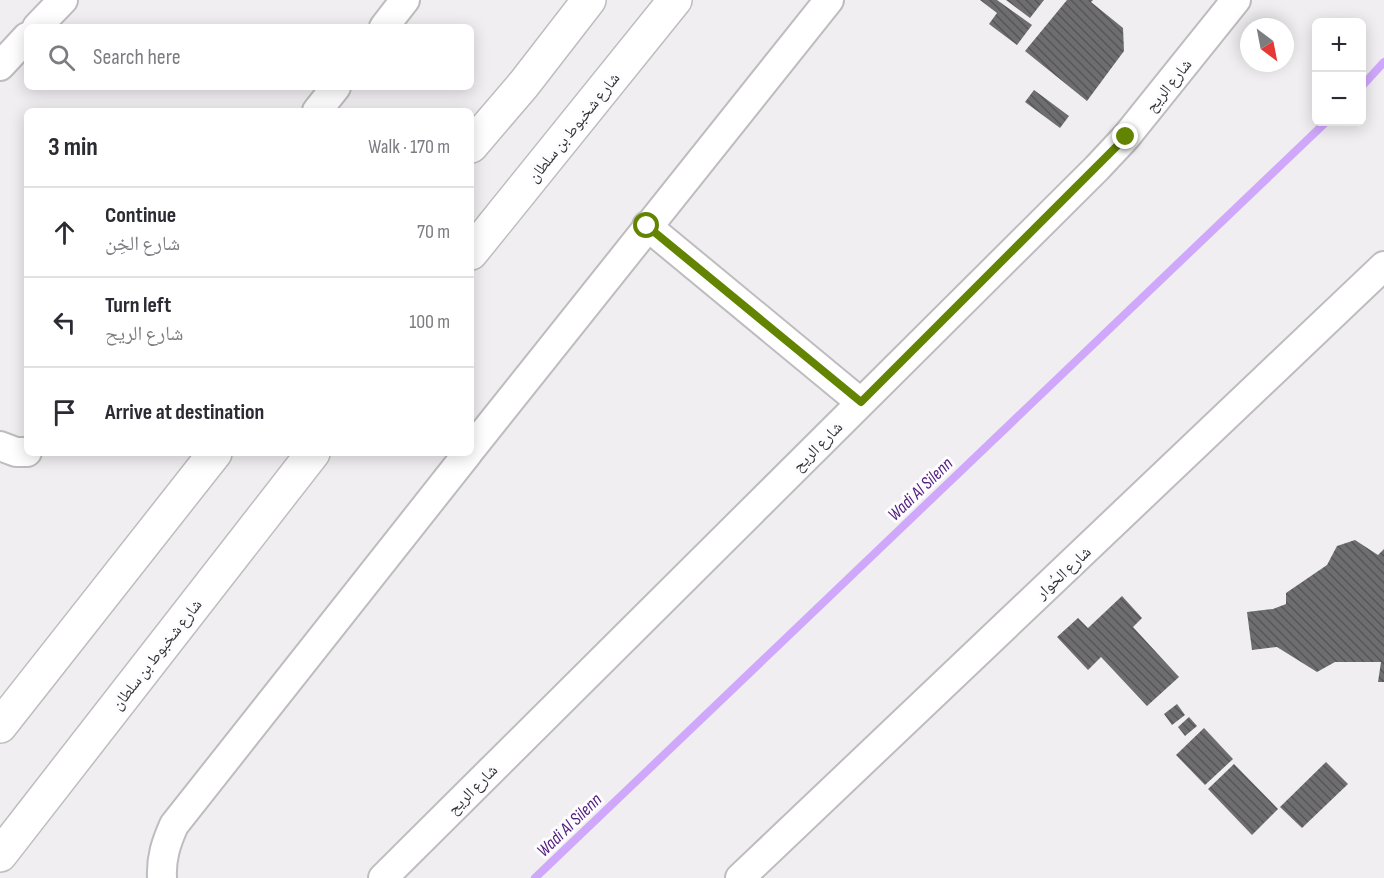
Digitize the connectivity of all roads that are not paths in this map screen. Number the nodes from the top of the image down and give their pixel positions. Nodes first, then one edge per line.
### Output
1 (63, 0) edge
2 (405, 0) edge
3 (589, 0) edge
4 (675, 0) edge
5 (829, 0) edge
6 (1236, 0) edge
7 (40, 24) edge
8 (386, 24) edge
9 (24, 41) edge
10 (0, 66) edge
11 (334, 90) edge
12 (319, 108) edge
13 (474, 142) edge
14 (647, 226) junction
15 (474, 249) edge
16 (1384, 266) edge
17 (861, 402) junction
18 (474, 445) edge
19 (0, 446) edge
20 (24, 452) edge
21 (213, 456) edge
22 (311, 456) edge
23 (466, 456) edge
24 (0, 726) edge
25 (0, 855) edge
26 (162, 878) edge
27 (382, 878) edge
28 (740, 878) edge

1 - 7 street
2 - 8 street
3 - 13 main road
4 - 15 main road, شارع شخبوط بن سلطان
5 - 14 street
6 - 17 street, شارع الريح
9 - 10 street
11 - 12 street
14 - 17 street
14 - 18 street
16 - 28 street, شارع الحُوار
17 - 27 street, شارع الريح
19 - 20 street
21 - 24 main road
22 - 25 main road, شارع شخبوط بن سلطان
23 - 26 street

